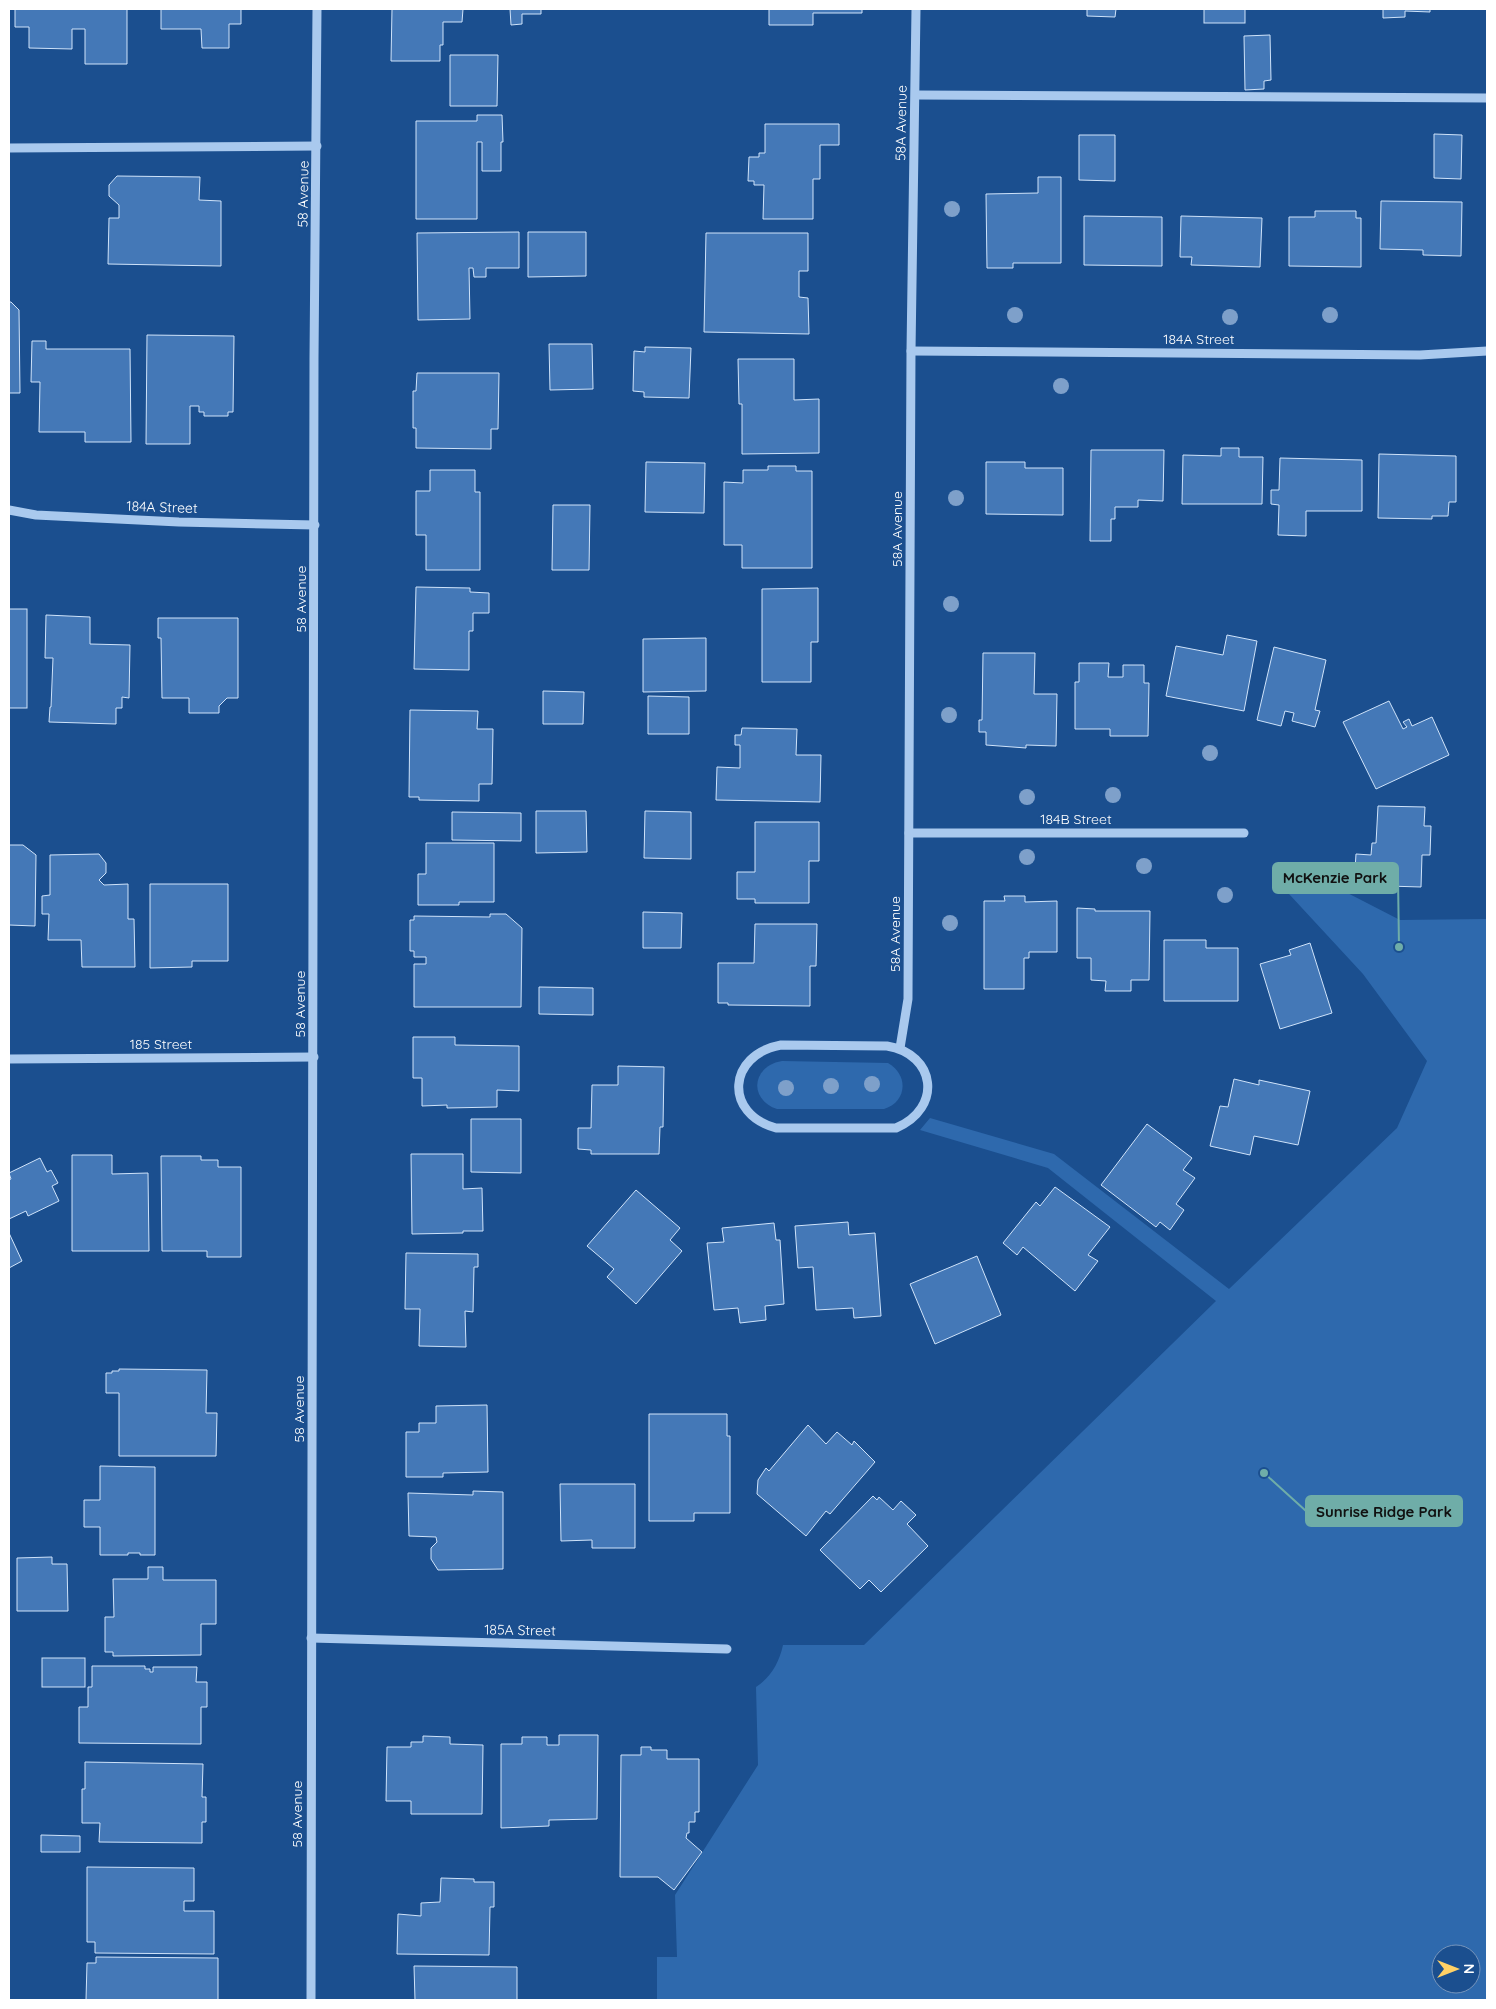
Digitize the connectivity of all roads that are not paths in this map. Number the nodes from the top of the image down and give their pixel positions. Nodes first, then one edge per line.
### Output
1 (317, 9) edge
2 (916, 9) edge
3 (916, 96) junction
4 (1487, 98) edge
5 (317, 146) junction
6 (9, 148) edge
7 (911, 351) junction
8 (1487, 351) edge
9 (9, 510) edge
10 (315, 525) junction
11 (909, 833) junction
12 (1244, 833) dead end
13 (900, 1048) junction
14 (314, 1056) junction
15 (9, 1058) edge
16 (311, 1638) junction
17 (727, 1649) dead end
18 (311, 2000) edge

1 - 5 street, 58 Avenue
2 - 3 street, 58A Avenue
3 - 4 street
3 - 7 street, 58A Avenue
5 - 6 street
5 - 10 street, 58 Avenue
7 - 8 street, 184A Street
7 - 11 street, 58A Avenue
9 - 10 street, 184A Street
10 - 14 street, 58 Avenue
11 - 12 street, 184B Street
11 - 13 street, 58A Avenue
13 - 13 street
14 - 15 street, 185 Street
14 - 16 street, 58 Avenue
16 - 17 street, 185A Street
16 - 18 street, 58 Avenue

